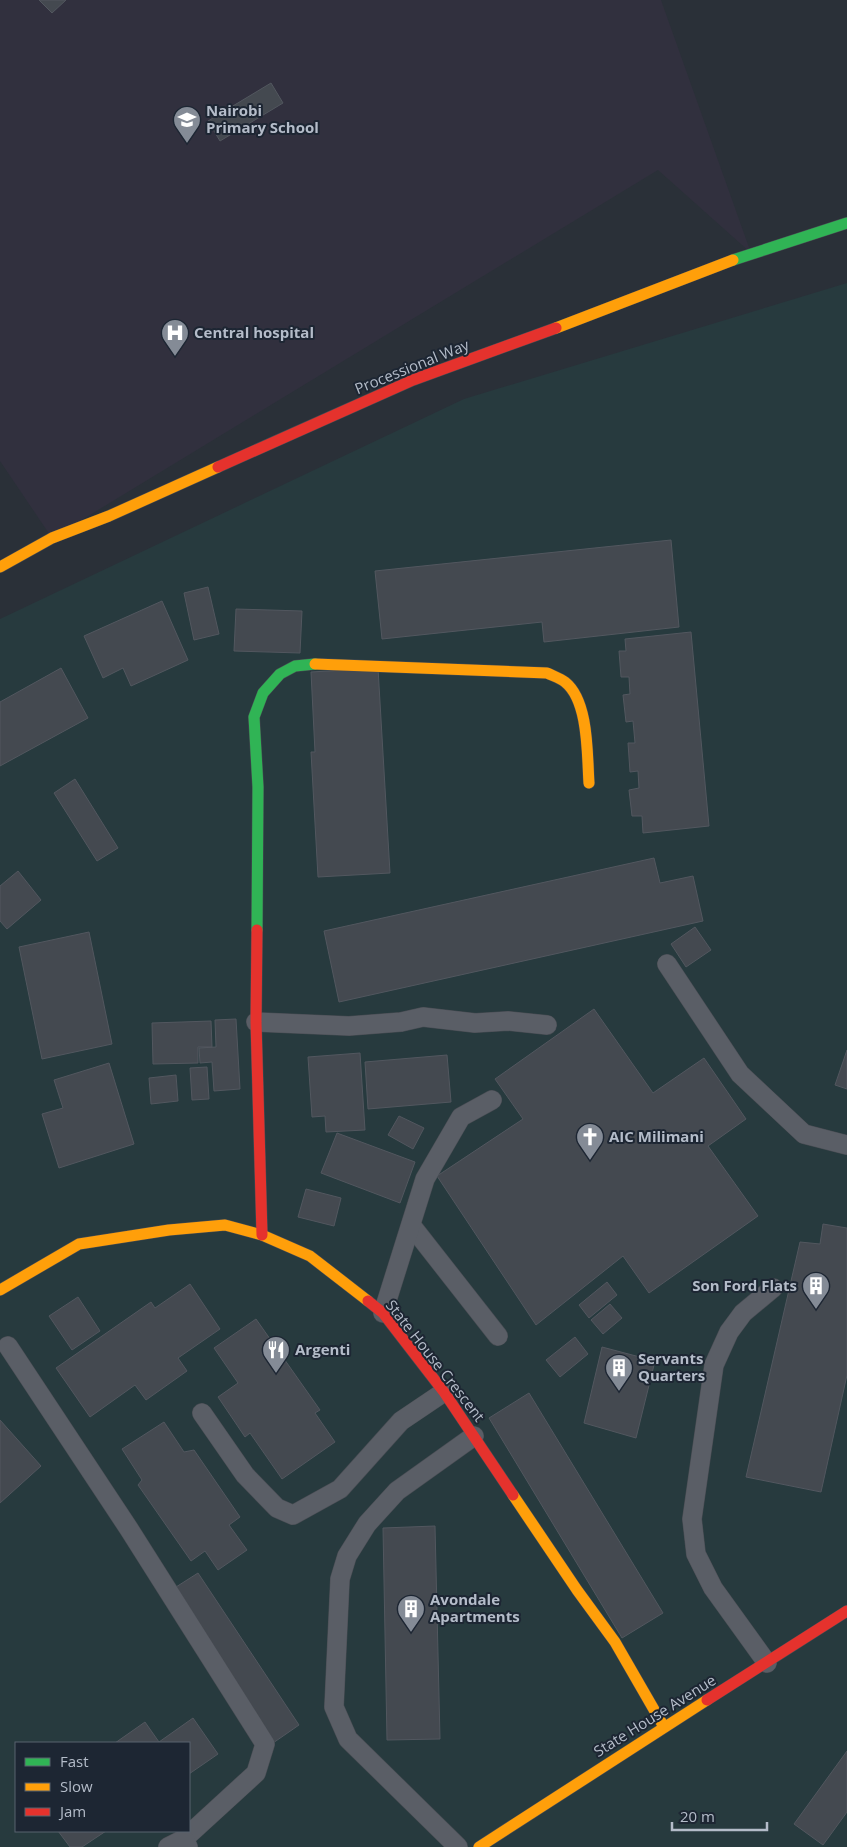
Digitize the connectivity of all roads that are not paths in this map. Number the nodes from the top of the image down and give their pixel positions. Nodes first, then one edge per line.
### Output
1 (847, 223) edge
2 (0, 567) edge
3 (589, 783) dead end
4 (667, 964) dead end
5 (256, 1022) junction
6 (547, 1026) dead end
7 (492, 1100) dead end
8 (847, 1145) edge
9 (411, 1225) junction
10 (262, 1236) junction
11 (773, 1288) dead end
12 (0, 1290) edge
13 (383, 1313) junction
14 (498, 1336) dead end
15 (8, 1346) dead end
16 (444, 1392) junction
17 (202, 1413) dead end
18 (474, 1436) junction
19 (847, 1611) edge
20 (766, 1663) junction
21 (664, 1727) junction
22 (180, 1844) edge
23 (458, 1847) edge
24 (480, 1847) edge

1 - 2 street, Processional Way
3 - 5 street
4 - 8 lane
5 - 6 lane
5 - 10 street
7 - 9 lane
9 - 13 lane
9 - 14 lane
10 - 12 street, State House Crescent
10 - 13 street, State House Crescent
11 - 20 lane
13 - 16 street, State House Crescent
15 - 22 lane
16 - 17 lane
16 - 18 street, State House Crescent
18 - 21 street, State House Crescent
18 - 23 lane
19 - 20 street, State House Avenue
20 - 21 street, State House Avenue
21 - 24 street, State House Avenue

